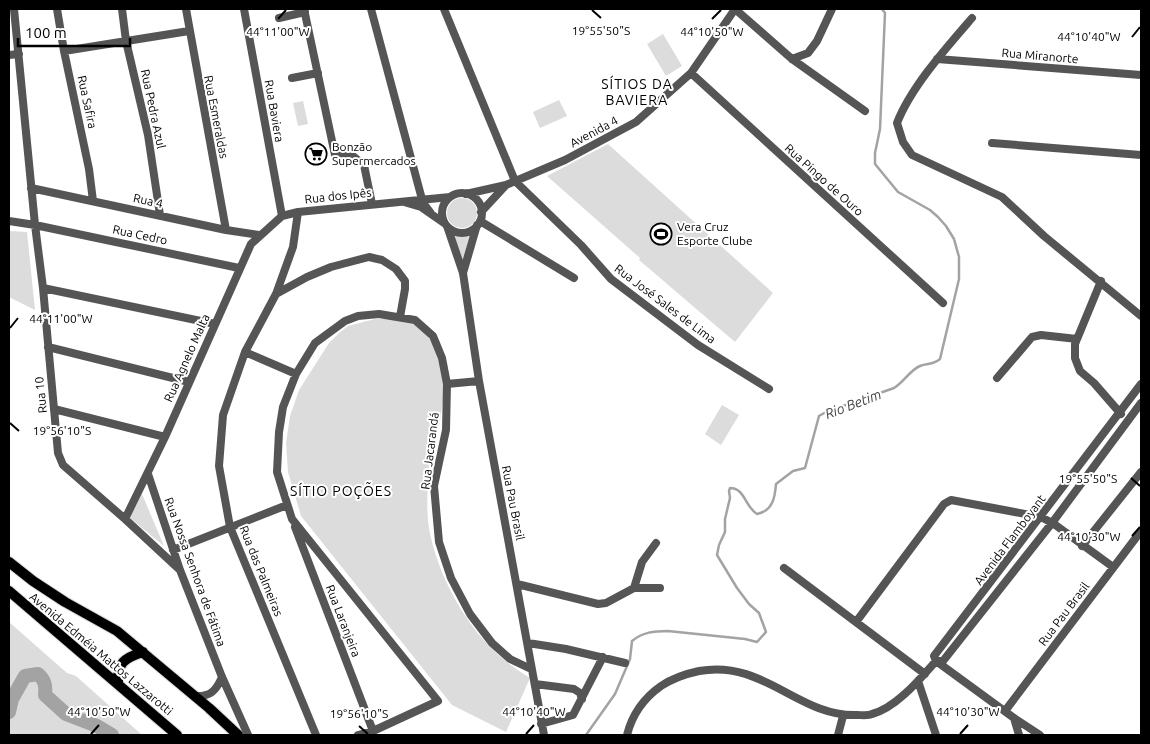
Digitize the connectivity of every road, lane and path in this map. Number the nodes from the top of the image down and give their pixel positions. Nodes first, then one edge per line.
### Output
1 (14, 9) edge
2 (57, 9) edge
3 (122, 9) edge
4 (186, 9) edge
5 (244, 9) edge
6 (371, 9) edge
7 (444, 9) edge
8 (735, 9) edge
9 (832, 9) edge
10 (305, 10) edge
11 (279, 18) dead end
12 (972, 18) dead end
13 (189, 31) junction
14 (126, 41) junction
15 (64, 51) junction
16 (19, 54) junction
17 (9, 55) edge
18 (937, 58) junction
19 (792, 59) junction
20 (318, 73) junction
21 (691, 73) junction
22 (1141, 76) edge
23 (292, 78) dead end
24 (865, 111) dead end
25 (992, 143) dead end
26 (1141, 154) edge
27 (515, 181) junction
28 (506, 185) junction
29 (31, 188) junction
30 (466, 194) junction
31 (450, 197) junction
32 (423, 198) junction
33 (93, 200) junction
34 (397, 201) junction
35 (372, 204) junction
36 (298, 212) junction
37 (430, 212) junction
38 (481, 212) junction
39 (160, 215) junction
40 (282, 216) junction
41 (9, 221) edge
42 (478, 223) junction
43 (446, 224) junction
44 (35, 225) junction
45 (226, 230) junction
46 (259, 235) junction
47 (239, 268) junction
48 (463, 273) junction
49 (574, 278) dead end
50 (1100, 281) junction
51 (43, 288) junction
52 (276, 294) junction
53 (943, 303) dead end
54 (400, 316) junction
55 (1141, 316) edge
56 (215, 324) junction
57 (1077, 339) junction
58 (48, 347) junction
59 (245, 352) junction
60 (296, 374) junction
61 (997, 378) dead end
62 (479, 380) junction
63 (189, 382) junction
64 (448, 384) junction
65 (1141, 384) edge
66 (770, 389) dead end
67 (1141, 403) edge
68 (54, 409) junction
69 (1119, 412) junction
70 (1128, 421) junction
71 (165, 438) junction
72 (1141, 472) edge
73 (148, 474) junction
74 (287, 505) junction
75 (1041, 517) junction
76 (125, 519) junction
77 (292, 519) junction
78 (1052, 523) junction
79 (230, 527) junction
80 (1141, 531) edge
81 (656, 543) dead end
82 (1082, 546) junction
83 (173, 550) junction
84 (9, 562) edge
85 (784, 568) dead end
86 (1112, 568) junction
87 (180, 570) junction
88 (517, 584) junction
89 (634, 588) junction
90 (660, 588) dead end
91 (9, 591) edge
92 (856, 622) junction
93 (528, 643) junction
94 (143, 652) junction
95 (603, 657) junction
96 (936, 661) junction
97 (625, 663) dead end
98 (531, 669) junction
99 (925, 674) junction
100 (222, 677) junction
101 (918, 682) junction
102 (118, 683) junction
103 (535, 684) junction
104 (195, 696) junction
105 (582, 699) junction
106 (1005, 711) junction
107 (843, 716) junction
108 (1014, 718) junction
109 (541, 724) junction
110 (373, 731) junction
111 (627, 734) edge
112 (177, 735) edge
113 (238, 735) edge
114 (248, 735) edge
115 (316, 735) edge
116 (358, 735) edge
117 (544, 735) edge
118 (838, 735) edge
119 (936, 735) edge
120 (1019, 735) edge
121 (1040, 735) edge

1 - 16 street, Rua 10
2 - 15 street, Rua Safira
3 - 14 street, Rua Pedra Azul
4 - 13 street, Rua Esmeraldas
5 - 40 street, Rua Baviera
6 - 32 street
7 - 27 street
8 - 19 street
8 - 21 street, Avenida 4
9 - 19 street
10 - 11 street
10 - 20 street
12 - 18 street
13 - 14 street
13 - 45 street, Rua Esmeraldas
14 - 15 street
14 - 39 street, Rua Pedra Azul
15 - 33 street, Rua Safira
16 - 17 street
16 - 29 street, Rua 10
18 - 22 street, Rua Miranorte
18 - 50 street
19 - 24 street
20 - 23 street
20 - 35 street
21 - 27 street, Avenida 4
21 - 53 street, Rua Pingo de Ouro
25 - 26 street
27 - 28 street, Avenida 4
27 - 66 street, Rua José Sales de Lima
28 - 30 street, Avenida 4
28 - 38 street, Avenida 4
29 - 33 street, Rua 4
29 - 44 street, Rua 10
30 - 31 street
30 - 38 street
31 - 32 street, Rua dos Ipês
31 - 43 street
32 - 34 street, Rua dos Ipês
32 - 37 street
33 - 39 street, Rua 4
34 - 35 street, Rua dos Ipês
34 - 37 street, Rua dos Ipês
35 - 36 street, Rua dos Ipês
36 - 40 street, Rua dos Ipês
36 - 52 street, Rua das Palmeiras
37 - 43 street, Rua dos Ipês
38 - 42 street
39 - 45 street, Rua 4
40 - 46 street, Rua Agnelo Malta
41 - 44 street, Rua Cedro
42 - 43 street
42 - 48 street, Rua Pau Brasil
42 - 49 street
43 - 48 street, Rua Pau Brasil
44 - 47 street, Rua Cedro
44 - 51 street, Rua 10
45 - 46 street, Rua 4
46 - 47 street, Rua Agnelo Malta
47 - 56 street, Rua Agnelo Malta
48 - 62 street, Rua Pau Brasil
50 - 55 street
50 - 57 street
51 - 56 street
51 - 58 street, Rua 10
52 - 54 street
52 - 59 street, Rua das Palmeiras
54 - 60 street, Rua Jacarandá
54 - 64 street, Rua Jacarandá
56 - 63 street, Rua Agnelo Malta
57 - 61 street
57 - 69 street
58 - 63 street
58 - 68 street, Rua 10
59 - 60 street
59 - 79 street, Rua das Palmeiras
60 - 74 street, Rua Jacarandá
62 - 64 street
62 - 88 street, Rua Pau Brasil
63 - 71 street, Rua Agnelo Malta
64 - 98 street, Rua Jacarandá
65 - 69 street, Avenida Flamboyant
67 - 70 street, Avenida Flamboyant
68 - 71 street
68 - 76 street, Rua 10
69 - 70 street
69 - 75 street, Avenida Flamboyant
70 - 78 street, Avenida Flamboyant
71 - 73 street, Rua Agnelo Malta
72 - 82 street
73 - 76 street, Rua Agnelo Malta
73 - 83 street, Rua Nossa Senhora de Fátima
74 - 77 street, Rua Jacarandá
74 - 79 street
75 - 78 street
75 - 92 street
75 - 96 street, Avenida Flamboyant
76 - 87 street, Rua 10
77 - 110 street, Rua Laranjeira
77 - 110 street, Rua Jacarandá
78 - 82 street
78 - 96 street, Avenida Flamboyant
79 - 83 street
79 - 115 street, Rua das Palmeiras
80 - 86 street, Rua Pau Brasil
81 - 89 street
82 - 86 street
83 - 87 street, Rua Nossa Senhora de Fátima
84 - 94 main road, Avenida Edméia Mattos Lazzarotti
85 - 92 street
86 - 106 street, Rua Pau Brasil
87 - 100 street, Rua Nossa Senhora de Fátima
88 - 89 street
88 - 93 street, Rua Pau Brasil
89 - 90 street
91 - 102 main road, Avenida Edméia Mattos Lazzarotti
92 - 99 street
93 - 95 street
93 - 98 street, Rua Pau Brasil
94 - 102 main road
94 - 104 main road, Avenida Edméia Mattos Lazzarotti
95 - 97 street
95 - 105 street
96 - 99 street, Avenida Flamboyant
96 - 106 street
98 - 103 street, Rua Pau Brasil
99 - 101 street, Avenida Flamboyant
100 - 104 street
100 - 114 street, Rua Nossa Senhora de Fátima
101 - 107 street, Avenida Flamboyant
101 - 119 street
102 - 112 main road, Avenida Edméia Mattos Lazzarotti
103 - 105 street
103 - 109 street, Rua Pau Brasil
104 - 113 main road, Avenida Edméia Mattos Lazzarotti
105 - 109 street
106 - 108 street
107 - 111 street, Avenida Flamboyant
107 - 118 street
108 - 120 street
108 - 121 street
109 - 117 street, Rua Pau Brasil
110 - 116 street

